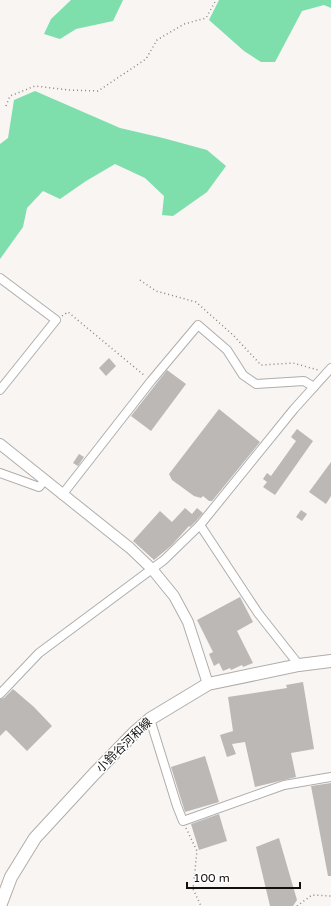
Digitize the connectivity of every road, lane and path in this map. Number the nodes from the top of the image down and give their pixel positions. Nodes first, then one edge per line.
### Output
1 (216, 0) edge
2 (6, 106) dead end
3 (0, 278) edge
4 (140, 280) dead end
5 (56, 320) junction
6 (329, 371) edge
7 (151, 381) junction
8 (314, 387) junction
9 (0, 390) edge
10 (0, 444) edge
11 (0, 472) edge
12 (45, 480) junction
13 (62, 494) junction
14 (200, 524) junction
15 (152, 569) junction
16 (331, 661) edge
17 (300, 665) junction
18 (208, 684) junction
19 (0, 694) edge
20 (150, 718) junction
21 (331, 777) edge
22 (183, 821) junction
23 (331, 896) edge
24 (0, 906) edge
25 (201, 906) edge
26 (297, 906) edge

1 - 2 path
3 - 5 street
4 - 6 path
5 - 7 path
5 - 9 street
6 - 8 street
7 - 8 street
7 - 13 street
8 - 14 street
10 - 12 street
11 - 12 street
12 - 13 street
13 - 15 street
14 - 15 street
14 - 17 street
15 - 18 street
15 - 19 street
16 - 17 main road, 小鈴谷河和線
17 - 18 main road, 小鈴谷河和線
18 - 20 main road, 小鈴谷河和線
20 - 22 street
20 - 24 main road, 小鈴谷河和線
21 - 22 street
22 - 25 path
23 - 26 path

